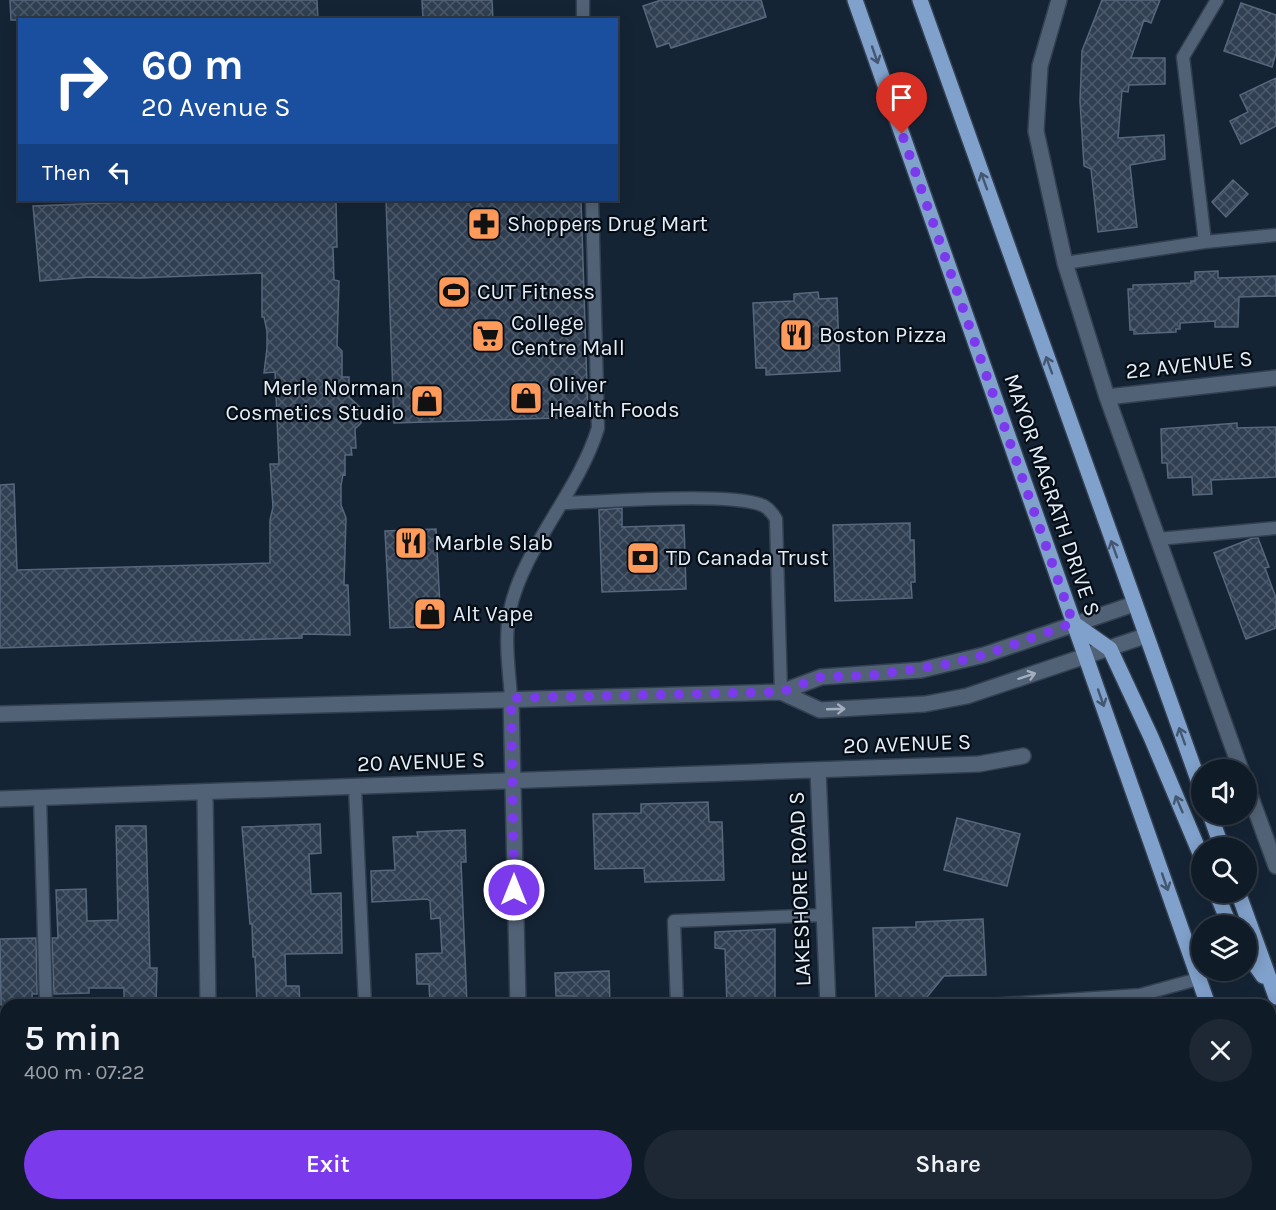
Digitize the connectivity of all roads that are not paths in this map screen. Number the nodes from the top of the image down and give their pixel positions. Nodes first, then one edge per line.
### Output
1 (583, 0) edge
2 (855, 0) edge
3 (920, 0) edge
4 (1059, 0) edge
5 (1217, 0) edge
6 (584, 18) edge
7 (592, 201) edge
8 (1276, 234) edge
9 (1205, 242) junction
10 (1065, 263) junction
11 (1276, 378) edge
12 (1107, 397) junction
13 (562, 502) junction
14 (1276, 528) edge
15 (1158, 539) junction
16 (1134, 604) junction
17 (1073, 623) junction
18 (1145, 636) junction
19 (1110, 649) junction
20 (1087, 657) junction
21 (781, 692) junction
22 (511, 698) junction
23 (0, 714) edge
24 (1023, 756) dead end
25 (1237, 759) edge
26 (1191, 761) edge
27 (818, 770) junction
28 (514, 780) junction
29 (355, 787) junction
30 (205, 794) junction
31 (40, 798) junction
32 (0, 799) edge
33 (1257, 813) edge
34 (1193, 837) edge
35 (1276, 866) edge
36 (1242, 903) edge
37 (824, 915) junction
38 (1191, 959) edge
39 (1257, 968) edge
40 (1191, 981) edge
41 (1199, 981) edge
42 (1275, 995) edge
43 (46, 999) edge
44 (208, 999) edge
45 (365, 999) edge
46 (518, 999) edge
47 (676, 999) edge
48 (828, 999) edge
49 (1071, 999) edge
50 (1206, 999) edge

1 - 6 lane
2 -> 17 main road, MAYOR MAGRATH DRIVE S
16 -> 3 main road, MAYOR MAGRATH DRIVE S
4 - 10 street
5 - 9 lane
7 - 13 lane
8 - 9 lane
9 - 10 lane
10 - 12 street
11 - 12 street, 22 AVENUE S
12 - 15 street
13 - 21 lane
13 - 22 lane
14 - 15 lane
15 - 25 street
16 - 17 street, 20 AVENUE S
16 - 18 main road, MAYOR MAGRATH DRIVE S
17 - 19 main road
17 - 20 main road, MAYOR MAGRATH DRIVE S
17 - 21 street, 20 AVENUE S
18 - 19 street, 20 AVENUE S
26 -> 18 main road, MAYOR MAGRATH DRIVE S
19 - 20 street, 20 AVENUE S
34 -> 19 main road
21 -> 20 street, 20 AVENUE S
20 -> 38 main road, MAYOR MAGRATH DRIVE S
21 - 22 street, 20 AVENUE S
22 - 23 street, 20 AVENUE S
22 - 28 street
24 - 27 street, 20 AVENUE S
27 - 28 street, 20 AVENUE S
27 - 37 street, LAKESHORE ROAD S
28 - 29 street, 20 AVENUE S
28 - 46 street
29 - 30 street, 20 AVENUE S
29 - 45 lane
30 - 31 street, 20 AVENUE S
30 - 44 street
31 - 32 street, 20 AVENUE S
31 - 43 lane
33 - 35 street
36 - 42 main road
37 - 47 lane
37 - 48 street, LAKESHORE ROAD S
39 - 42 main road
40 - 49 lane
41 - 50 main road, MAYOR MAGRATH DRIVE S

